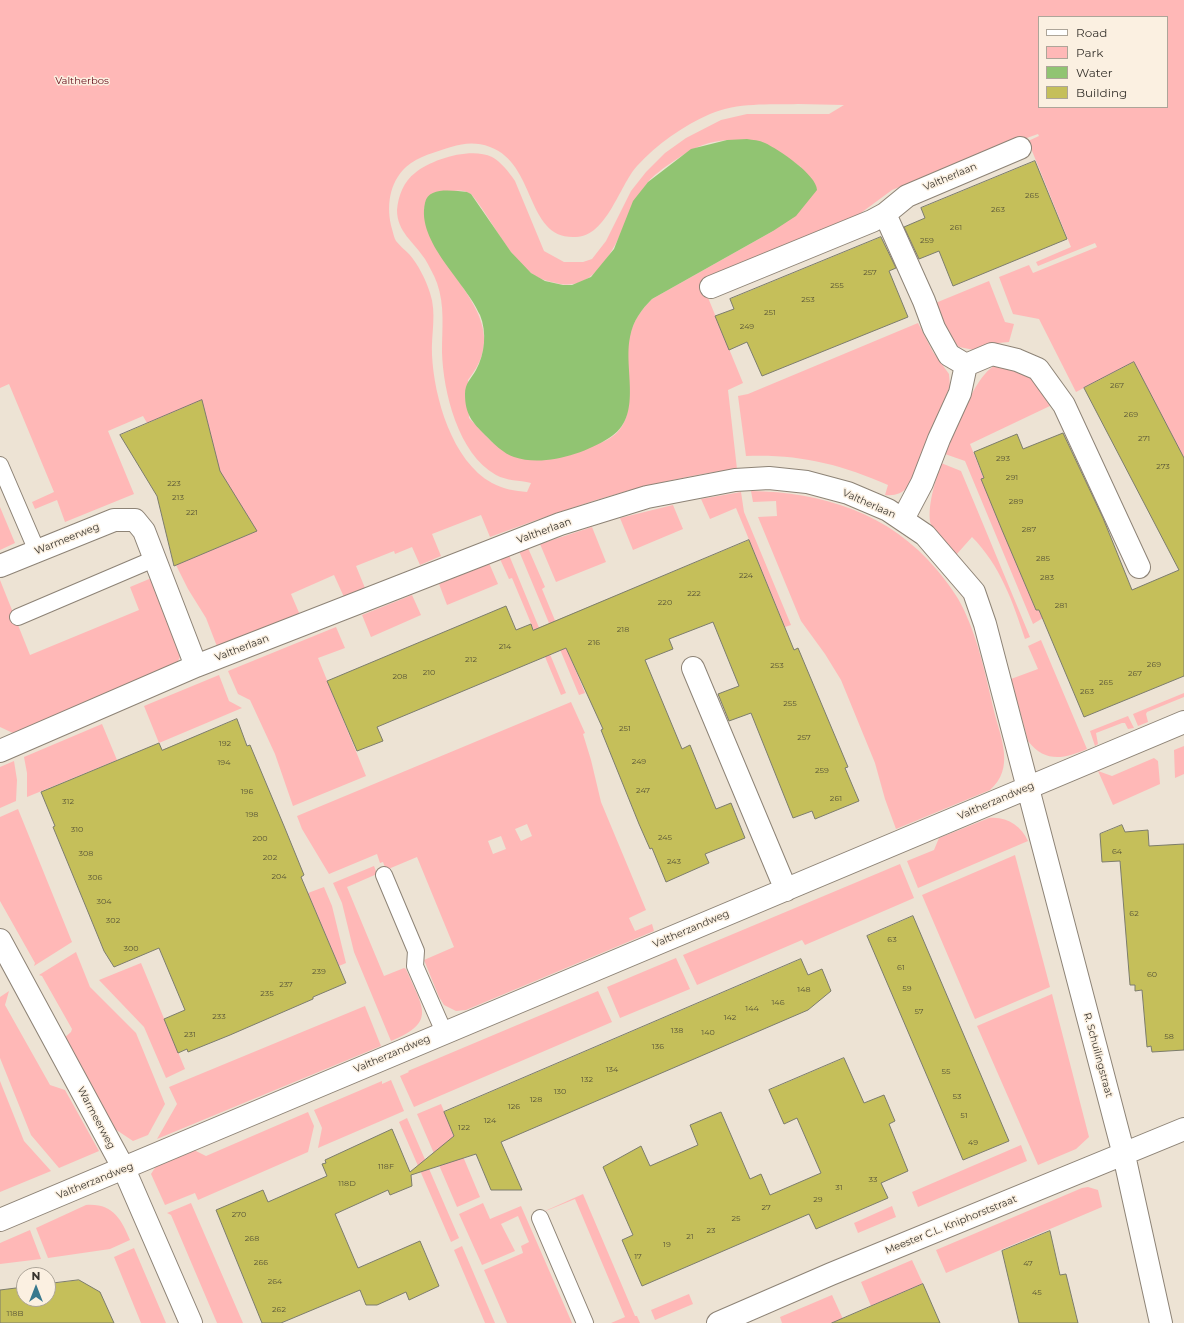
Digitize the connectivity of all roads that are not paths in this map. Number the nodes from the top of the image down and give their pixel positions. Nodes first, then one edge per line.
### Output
1 (1020, 148) dead end
2 (885, 214) junction
3 (711, 287) dead end
4 (966, 365) junction
5 (0, 465) edge
6 (903, 519) junction
7 (37, 551) junction
8 (154, 559) junction
9 (0, 566) edge
10 (1139, 568) dead end
11 (18, 617) dead end
12 (196, 666) junction
13 (693, 668) dead end
14 (1184, 722) edge
15 (0, 751) edge
16 (1029, 787) junction
17 (384, 875) dead end
18 (786, 890) junction
19 (0, 940) edge
20 (444, 1032) junction
21 (1184, 1129) edge
22 (1124, 1154) junction
23 (124, 1169) junction
24 (540, 1218) dead end
25 (0, 1220) edge
26 (191, 1323) edge
27 (585, 1323) edge
28 (718, 1323) edge
29 (1162, 1323) edge

1 - 2 street, Valtherlaan
2 - 3 street, Valtherlaan
2 - 4 street
4 - 6 street, Valtherlaan
4 - 10 street
5 - 7 lane
6 - 12 street, Valtherlaan
6 - 16 street, Valtherlaan
7 - 8 street, Warmeerweg
7 - 9 street, Warmeerweg
8 - 11 lane
8 - 12 street
12 - 15 street, Valtherlaan
13 - 18 street
14 - 16 street, Valtherzandweg
16 - 18 street, Valtherzandweg
16 - 22 street, R. Schuilingstraat
17 - 20 lane
18 - 20 street, Valtherzandweg
19 - 23 street, Warmeerweg
20 - 23 street, Valtherzandweg
21 - 22 street, Meester C.L. Kniphorststraat
22 - 28 street, Meester C.L. Kniphorststraat
22 - 29 street, R. Schuilingstraat
23 - 25 street, Valtherzandweg
23 - 26 street, Warmeerweg
24 - 27 lane

